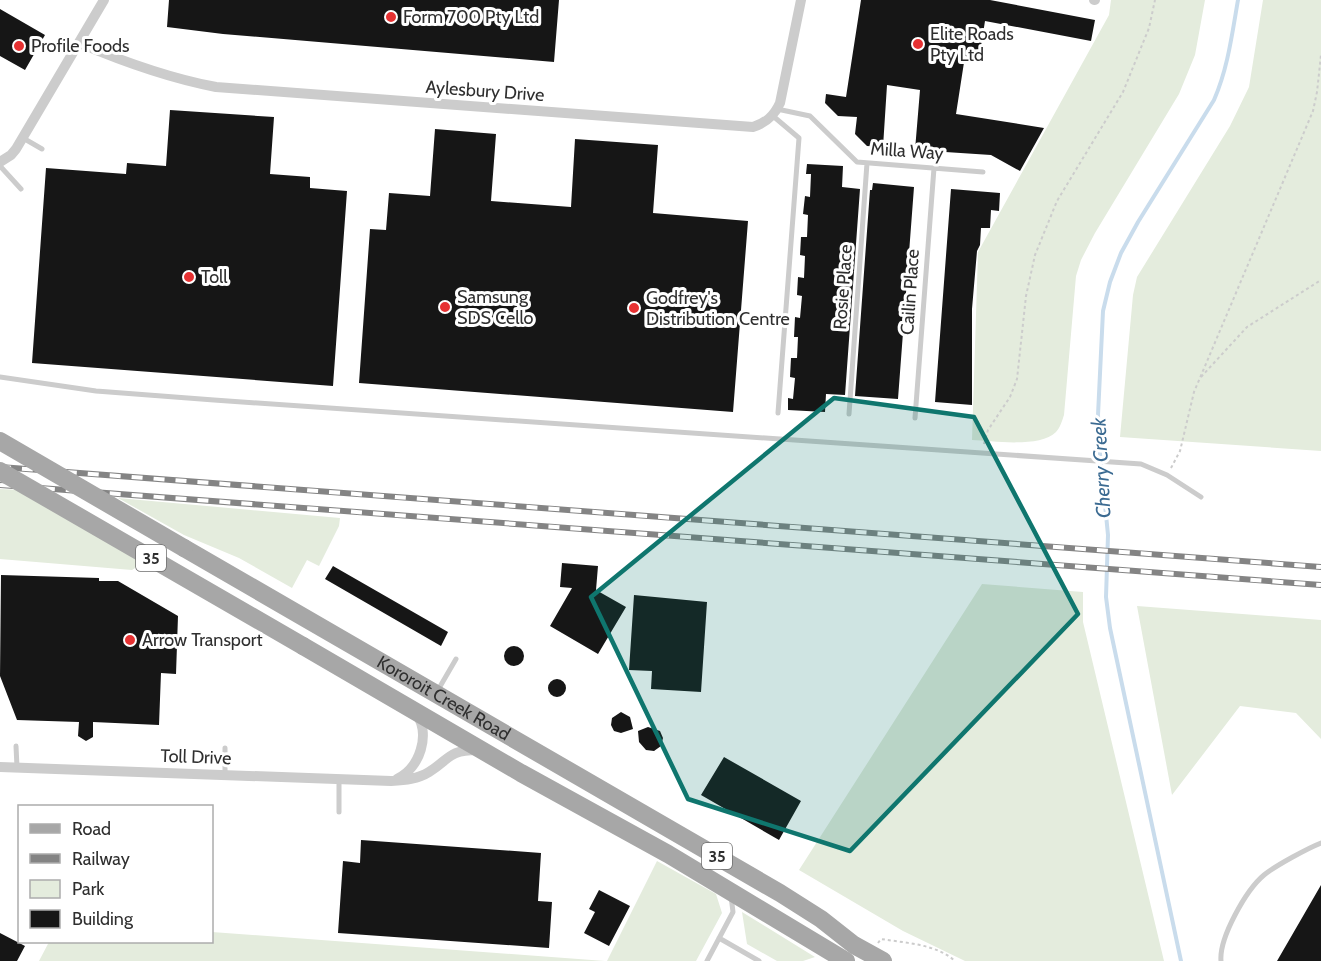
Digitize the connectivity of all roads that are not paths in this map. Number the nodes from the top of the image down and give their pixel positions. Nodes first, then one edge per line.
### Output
1 (104, 0) edge
2 (801, 0) edge
3 (79, 43) junction
4 (775, 112) junction
5 (23, 138) junction
6 (42, 149) dead end
7 (867, 163) junction
8 (0, 164) edge
9 (934, 168) junction
10 (983, 172) dead end
11 (21, 189) dead end
12 (0, 377) edge
13 (778, 413) dead end
14 (849, 414) dead end
15 (915, 418) dead end
16 (0, 441) edge
17 (0, 471) edge
18 (1202, 497) dead end
19 (456, 659) dead end
20 (435, 694) junction
21 (406, 706) junction
22 (16, 746) dead end
23 (225, 748) dead end
24 (501, 761) junction
25 (0, 766) edge
26 (17, 767) junction
27 (225, 775) junction
28 (339, 779) junction
29 (392, 781) junction
30 (339, 812) dead end
31 (1321, 843) edge
32 (730, 891) junction
33 (719, 938) junction
34 (876, 958) edge
35 (840, 960) edge
36 (707, 961) edge
37 (759, 961) edge
38 (1221, 961) edge

1 - 3 street
2 - 4 street
3 - 4 street, Aylesbury Drive
3 - 5 street
4 - 7 lane, Milla Way
4 - 13 lane
5 - 6 lane
5 - 8 street
7 - 9 lane, Milla Way
7 - 14 lane, Rosie Place
8 - 11 lane
9 - 10 lane, Milla Way
9 - 15 lane, Cailin Place
12 - 18 lane
16 - 20 main road, Kororoit Creek Road / 35, bridge
17 - 21 main road, Kororoit Creek Road / 35, bridge
19 - 20 lane
20 - 34 main road, Kororoit Creek Road / 35
21 - 24 main road, Kororoit Creek Road / 35
21 - 29 street
22 - 26 lane
23 - 27 lane
24 - 29 street, Toll Drive
24 - 32 main road, Kororoit Creek Road / 35
25 - 26 street, Toll Drive
26 - 27 street, Toll Drive
27 - 28 street, Toll Drive
28 - 29 street, Toll Drive
28 - 30 lane
31 - 38 lane
32 - 33 lane
32 - 35 main road, Kororoit Creek Road / 35
33 - 36 lane
33 - 37 lane

